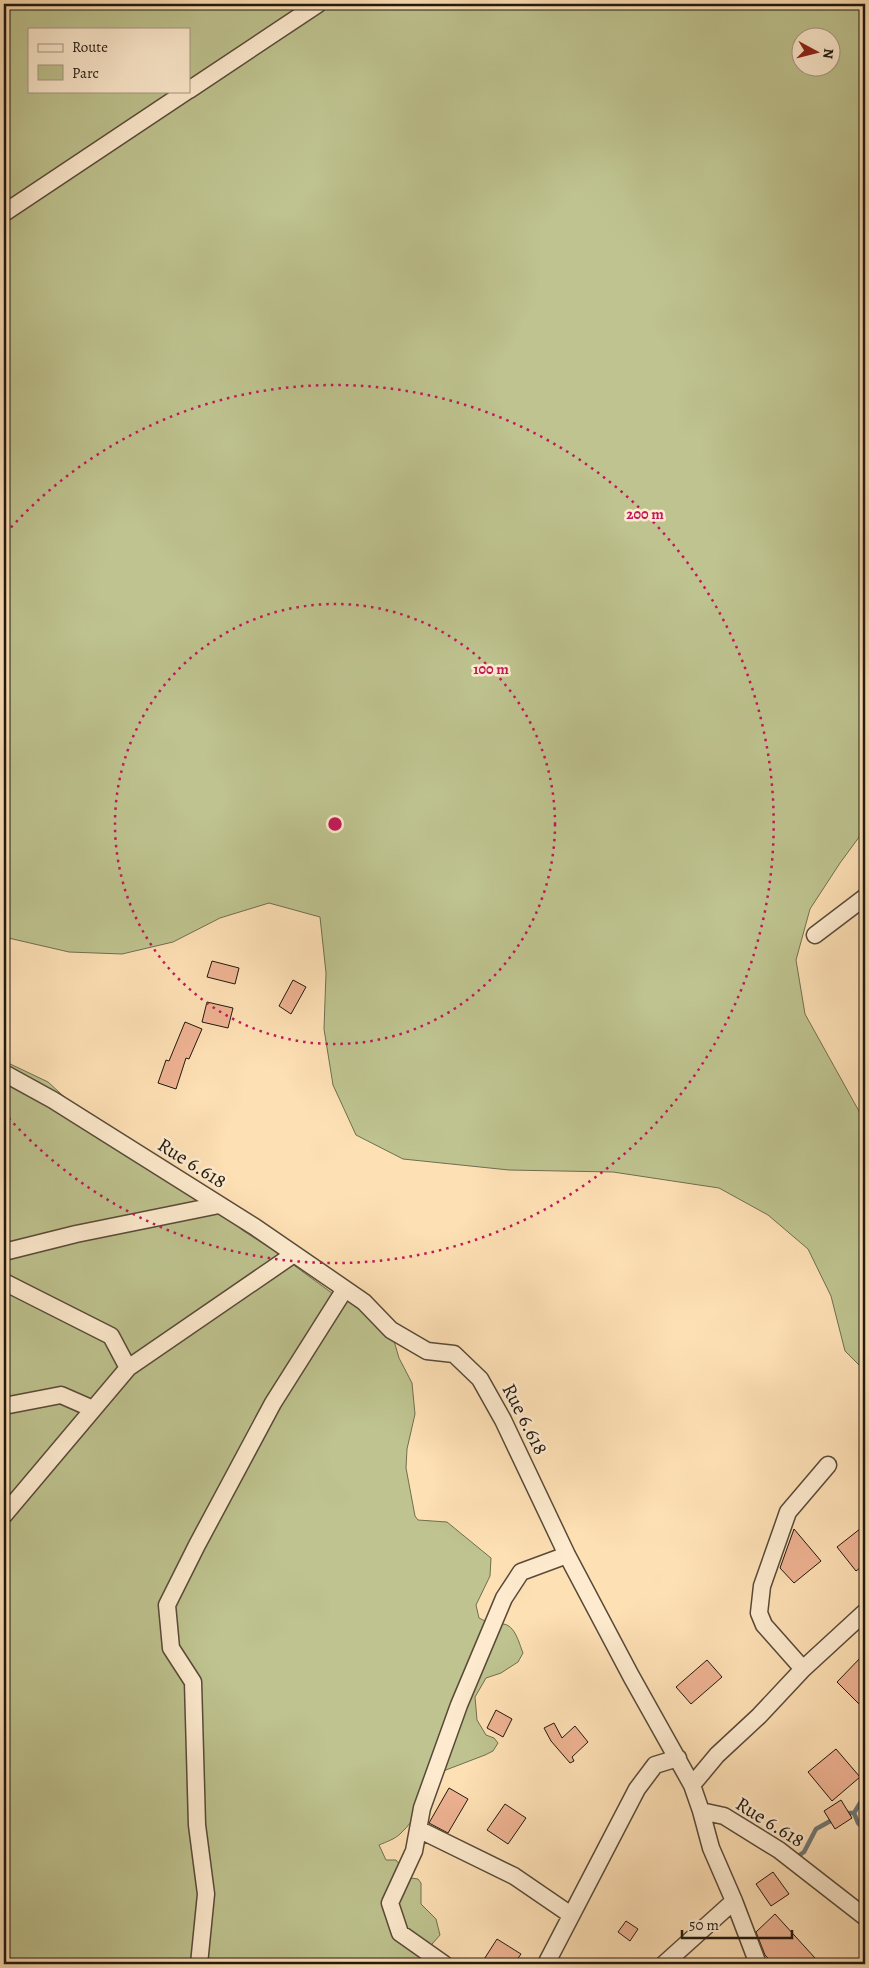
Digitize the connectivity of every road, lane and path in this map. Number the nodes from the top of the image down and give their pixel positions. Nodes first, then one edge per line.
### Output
1 (318, 4) edge
2 (190, 90) edge
3 (186, 92) edge
4 (4, 213) edge
5 (865, 897) edge
6 (815, 935) dead end
7 (4, 1073) edge
8 (219, 1205) junction
9 (4, 1252) edge
10 (294, 1254) junction
11 (4, 1282) edge
12 (345, 1289) junction
13 (128, 1368) junction
14 (4, 1406) edge
15 (93, 1409) junction
16 (828, 1465) dead end
17 (4, 1514) edge
18 (567, 1555) junction
19 (865, 1612) edge
20 (803, 1669) junction
21 (678, 1758) junction
22 (692, 1785) junction
23 (701, 1811) junction
24 (418, 1829) junction
25 (734, 1901) junction
26 (571, 1915) junction
27 (865, 1918) edge
28 (199, 1964) edge
29 (444, 1964) edge
30 (546, 1964) edge
31 (664, 1964) edge
32 (758, 1964) edge

1 - 2 street
3 - 4 street
5 - 6 street
7 - 8 street, Rue 6.618
8 - 9 street
8 - 10 street, Rue 6.618
10 - 12 street, Rue 6.618
10 - 13 street
11 - 13 street
12 - 18 street, Rue 6.618
12 - 28 street
13 - 15 street
14 - 15 street
15 - 17 street
16 - 20 street
18 - 21 street, Rue 6.618
18 - 24 street
19 - 20 street
20 - 22 street
21 - 22 street, Rue 6.618
21 - 26 street
22 - 23 street, Rue 6.618
23 - 25 street
23 - 27 street, Rue 6.618
24 - 26 street
24 - 29 street
25 - 31 street
25 - 32 street
26 - 30 street

